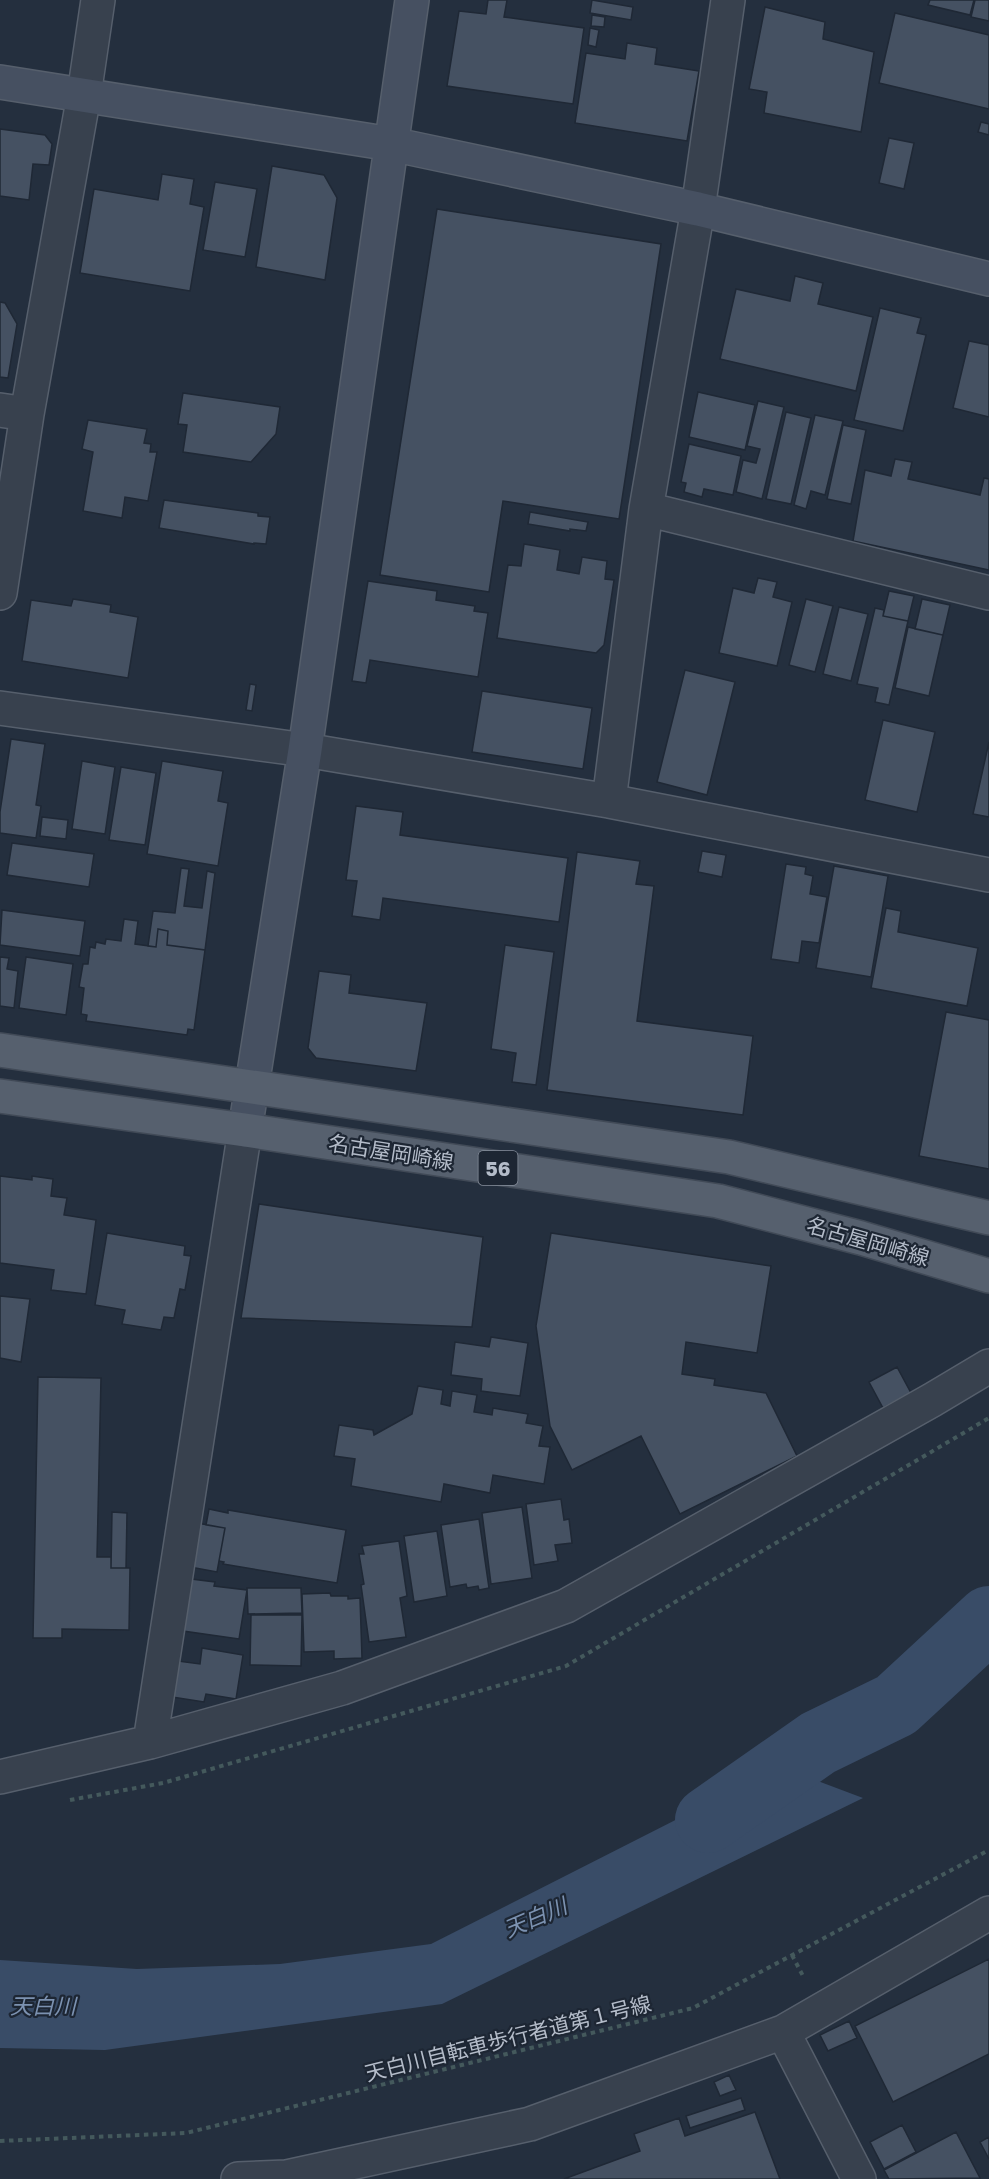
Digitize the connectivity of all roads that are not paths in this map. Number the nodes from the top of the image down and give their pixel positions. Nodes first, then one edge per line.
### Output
1 (98, 0) edge
2 (412, 0) edge
3 (728, 0) edge
4 (0, 82) edge
5 (84, 95) junction
6 (391, 144) junction
7 (698, 208) junction
8 (989, 279) edge
9 (14, 412) edge
10 (646, 509) junction
11 (989, 592) edge
12 (0, 593) edge
13 (0, 708) edge
14 (305, 750) junction
15 (609, 801) junction
16 (989, 875) edge
17 (0, 1050) edge
18 (252, 1086) junction
19 (0, 1096) edge
20 (245, 1130) junction
21 (989, 1218) edge
22 (989, 1276) edge
23 (989, 1366) edge
24 (150, 1742) junction
25 (0, 1777) edge
26 (989, 1913) edge
27 (783, 2032) junction
28 (238, 2179) edge
29 (859, 2179) edge

1 - 5 street
2 - 6 street
3 - 7 street
4 - 5 street
5 - 6 street
5 - 9 street
6 - 7 street
6 - 14 street
7 - 8 street
7 - 10 street
9 - 12 street
10 - 11 street
10 - 15 street
13 - 14 street
14 - 15 street
14 - 18 street
15 - 16 street
17 - 18 main road, 56
18 - 20 street
18 - 21 main road, 56
19 - 20 main road, 名古屋岡崎線 / 56
20 - 22 main road, 名古屋岡崎線 / 56
20 - 24 street
23 - 24 street
24 - 25 street
26 - 27 street
27 - 28 street
27 - 29 street

